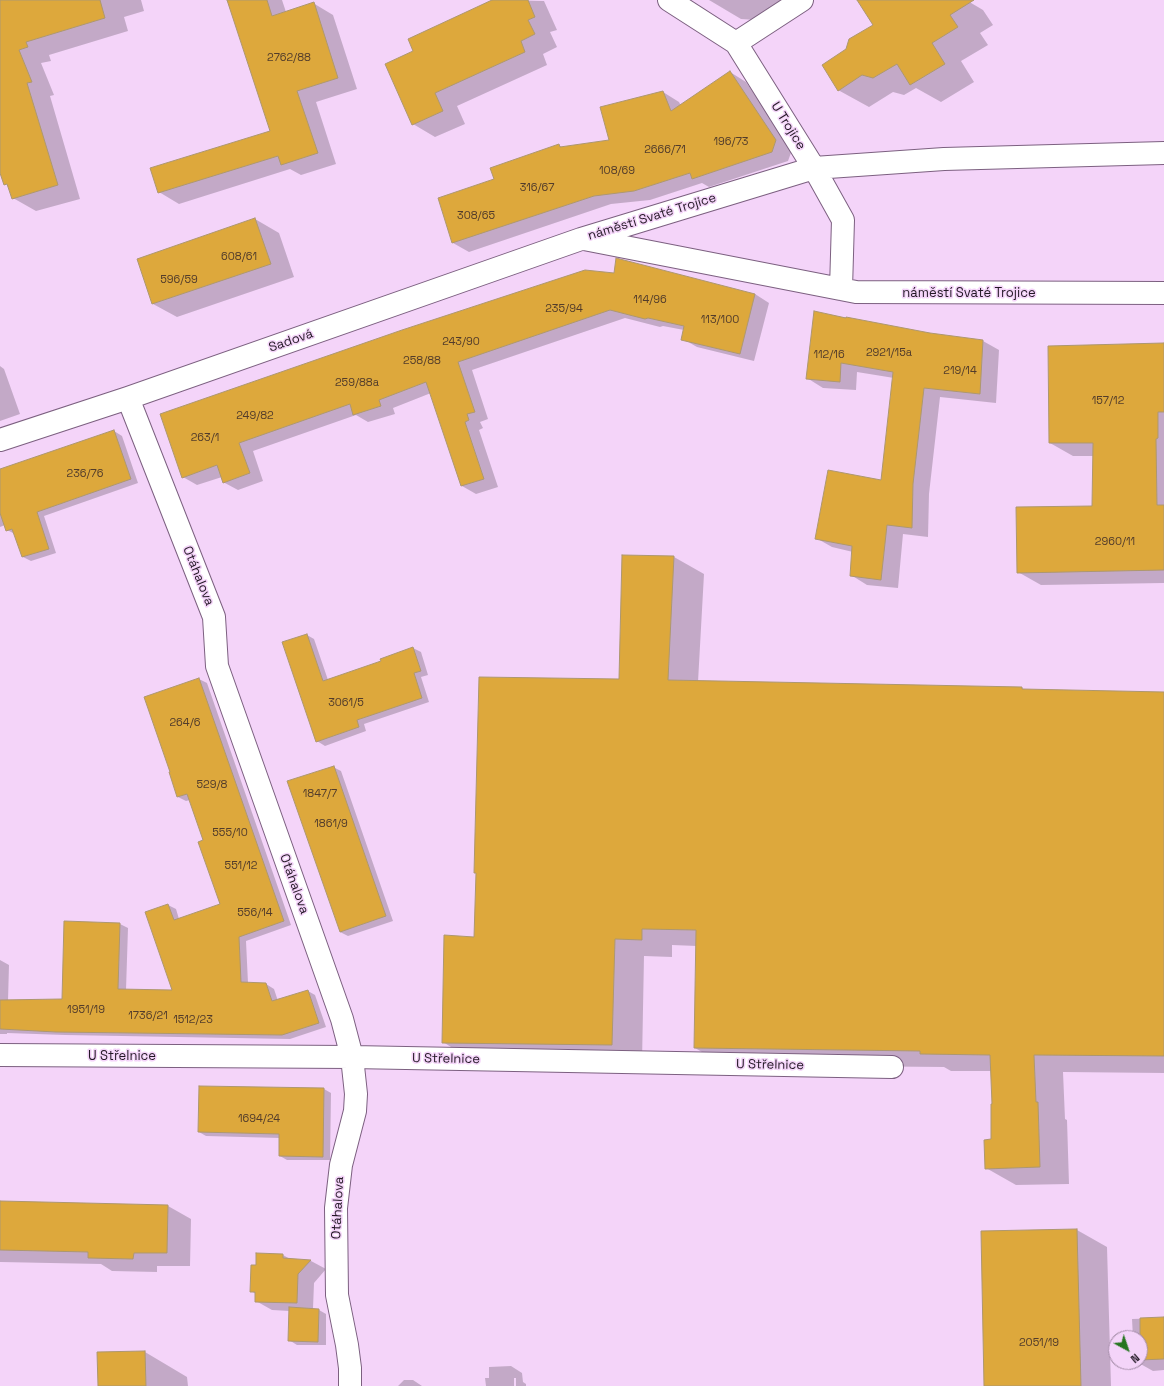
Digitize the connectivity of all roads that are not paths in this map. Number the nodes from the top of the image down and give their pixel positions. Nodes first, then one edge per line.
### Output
1 (669, 0) edge
2 (802, 0) edge
3 (736, 43) junction
4 (1164, 153) edge
5 (814, 168) junction
6 (581, 239) junction
7 (840, 290) junction
8 (1164, 293) edge
9 (128, 398) junction
10 (0, 440) edge
11 (0, 1055) edge
12 (352, 1057) junction
13 (892, 1068) dead end
14 (350, 1386) edge

1 - 3 street, U Trojice
2 - 3 street
3 - 5 street, U Trojice
4 - 5 street, náměstí Svaté Trojice
5 - 6 street, náměstí Svaté Trojice
5 - 7 street, U Trojice
6 - 7 street, náměstí Svaté Trojice
6 - 9 street, Sadová
7 - 8 street, náměstí Svaté Trojice
9 - 10 street, Sadová
9 - 12 street, Otáhalova
11 - 12 street, U Střelnice
12 - 13 street, U Střelnice
12 - 14 street, Otáhalova

